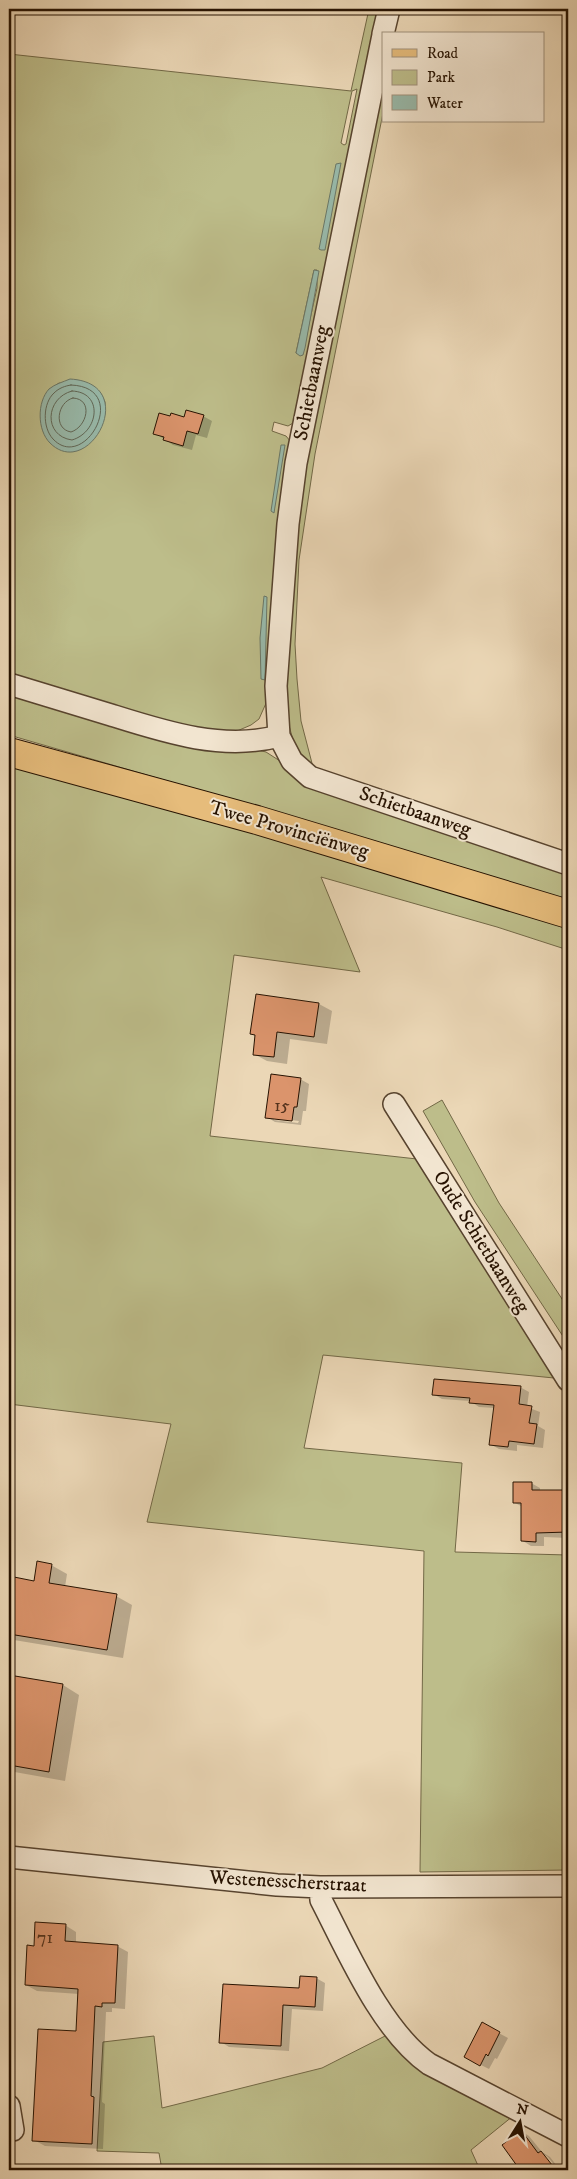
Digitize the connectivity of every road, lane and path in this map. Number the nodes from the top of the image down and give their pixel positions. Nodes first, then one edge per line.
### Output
1 (389, 9) edge
2 (383, 32) edge
3 (382, 39) edge
4 (9, 684) edge
5 (279, 736) junction
6 (9, 752) edge
7 (568, 864) edge
8 (568, 914) edge
9 (394, 1104) dead end
10 (568, 1380) edge
11 (9, 1857) edge
12 (568, 1886) edge
13 (320, 1888) junction
14 (9, 2106) edge
15 (13, 2130) dead end
16 (568, 2136) edge

1 - 2 street, Schietbaanweg
3 - 5 street, Schietbaanweg
4 - 5 street
5 - 7 street, Schietbaanweg
6 - 8 main road, Twee Provinciënweg
9 - 10 street, Oude Schietbaanweg
11 - 13 street, Westenesscherstraat
12 - 13 street, Westenesscherstraat
13 - 16 street
14 - 15 street

